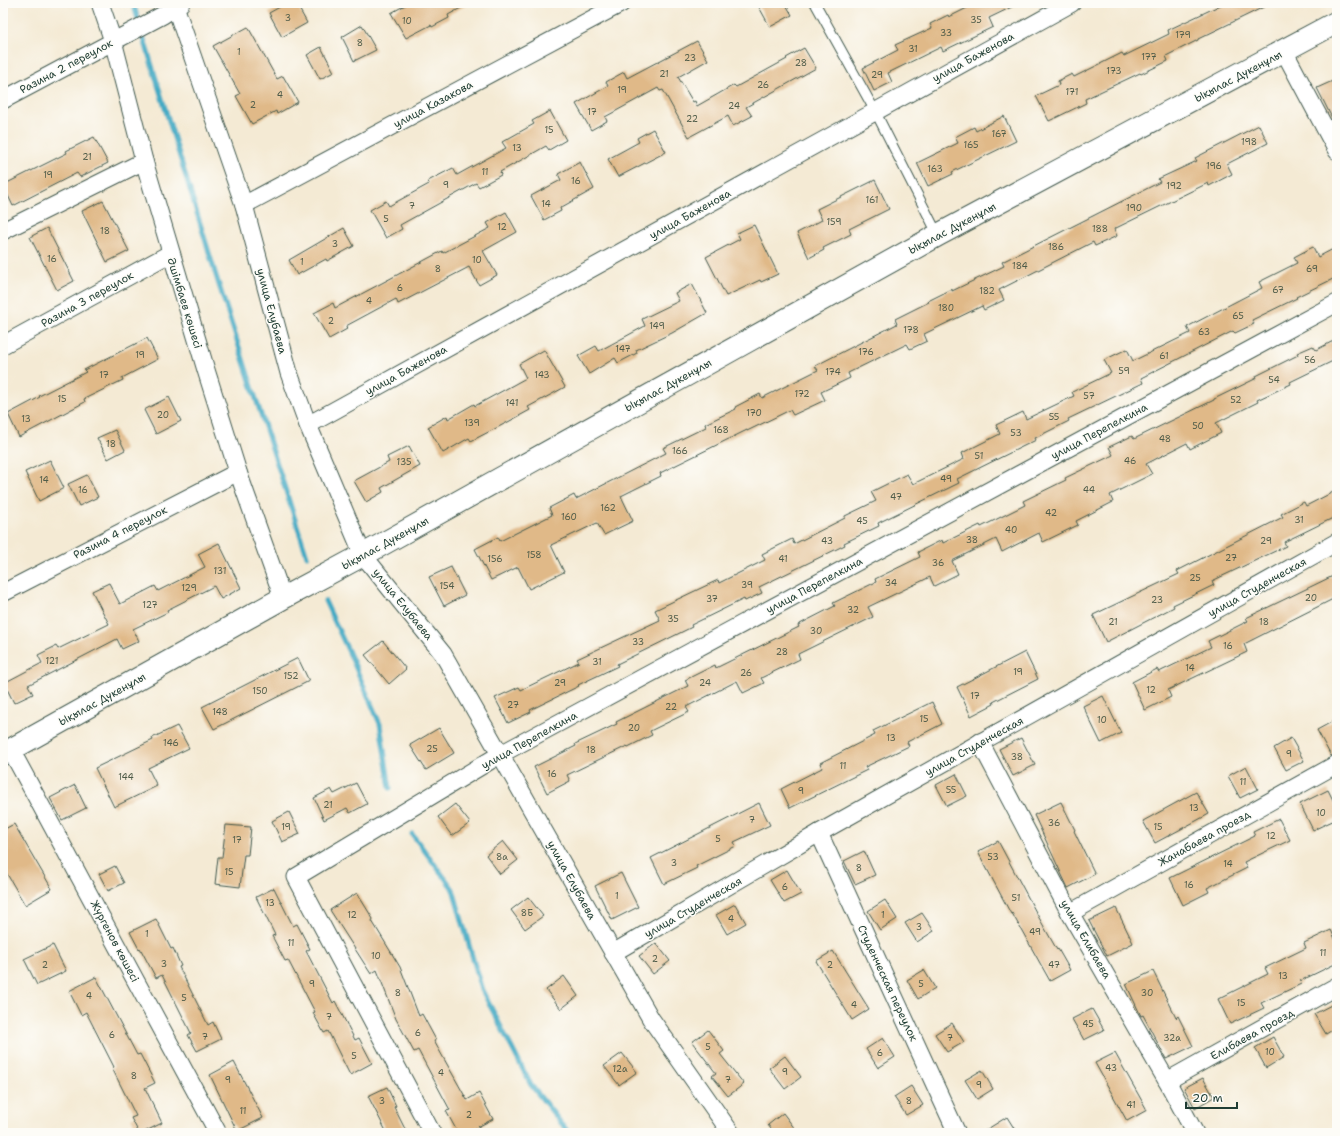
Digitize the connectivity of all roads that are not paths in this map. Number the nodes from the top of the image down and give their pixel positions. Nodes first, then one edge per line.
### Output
1 (100, 3) edge
2 (622, 3) edge
3 (815, 3) edge
4 (1072, 3) edge
5 (173, 7) edge
6 (1337, 22) edge
7 (113, 41) junction
8 (1284, 51) junction
9 (3, 100) edge
10 (875, 111) junction
11 (1337, 151) edge
12 (144, 161) junction
13 (244, 205) junction
14 (3, 231) edge
15 (938, 235) junction
16 (171, 253) junction
17 (1337, 303) edge
18 (3, 344) edge
19 (308, 424) junction
20 (238, 472) junction
21 (1337, 542) edge
22 (363, 555) junction
23 (3, 592) edge
24 (283, 598) junction
25 (980, 742) junction
26 (7, 752) edge
27 (501, 754) junction
28 (1337, 764) edge
29 (819, 833) junction
30 (1070, 913) junction
31 (613, 953) junction
32 (1337, 986) edge
33 (1167, 1081) junction
34 (218, 1133) edge
35 (432, 1133) edge
36 (731, 1133) edge
37 (957, 1133) edge
38 (1196, 1133) edge

1 - 7 street, Әшімбаев көшесі
2 - 13 street, улица Казакова
3 - 10 lane
4 - 10 street, улица Баженова
5 - 7 street, Разина 2 переулок
5 - 13 street, улица Елубаева
6 - 8 street, Ықылас Дүкенұлы
7 - 9 street, Разина 2 переулок
7 - 12 street, Әшімбаев көшесі
8 - 11 street
8 - 15 street, Ықылас Дүкенұлы
10 - 15 lane
10 - 19 street, улица Баженова
12 - 14 street
12 - 16 street, Әшімбаев көшесі
13 - 19 street, улица Елубаева
15 - 22 street, Ықылас Дүкенұлы
16 - 18 street, Разина 3 переулок
16 - 20 street, Әшімбаев көшесі
17 - 27 street, улица Перепелкина
19 - 22 street, улица Елубаева
20 - 23 street, Разина 4 переулок
20 - 24 street, Әшімбаев көшесі
21 - 25 street, улица Студенческая
22 - 24 street, Ықылас Дүкенұлы
22 - 27 street, улица Елубаева
24 - 26 street, Ықылас Дүкенұлы
25 - 29 street, улица Студенческая
25 - 30 street, улица Елибаева
26 - 34 street, Жүргенов көшесі
27 - 31 street, улица Елубаева
27 - 35 street, улица Перепелкина
28 - 30 street, Жанабаева проезд
29 - 31 street, улица Студенческая
29 - 37 street, Студенческая переулок
30 - 33 street, улица Елибаева
31 - 36 street, улица Елубаева
32 - 33 street, Елибаева проезд
33 - 38 street, улица Елибаева

